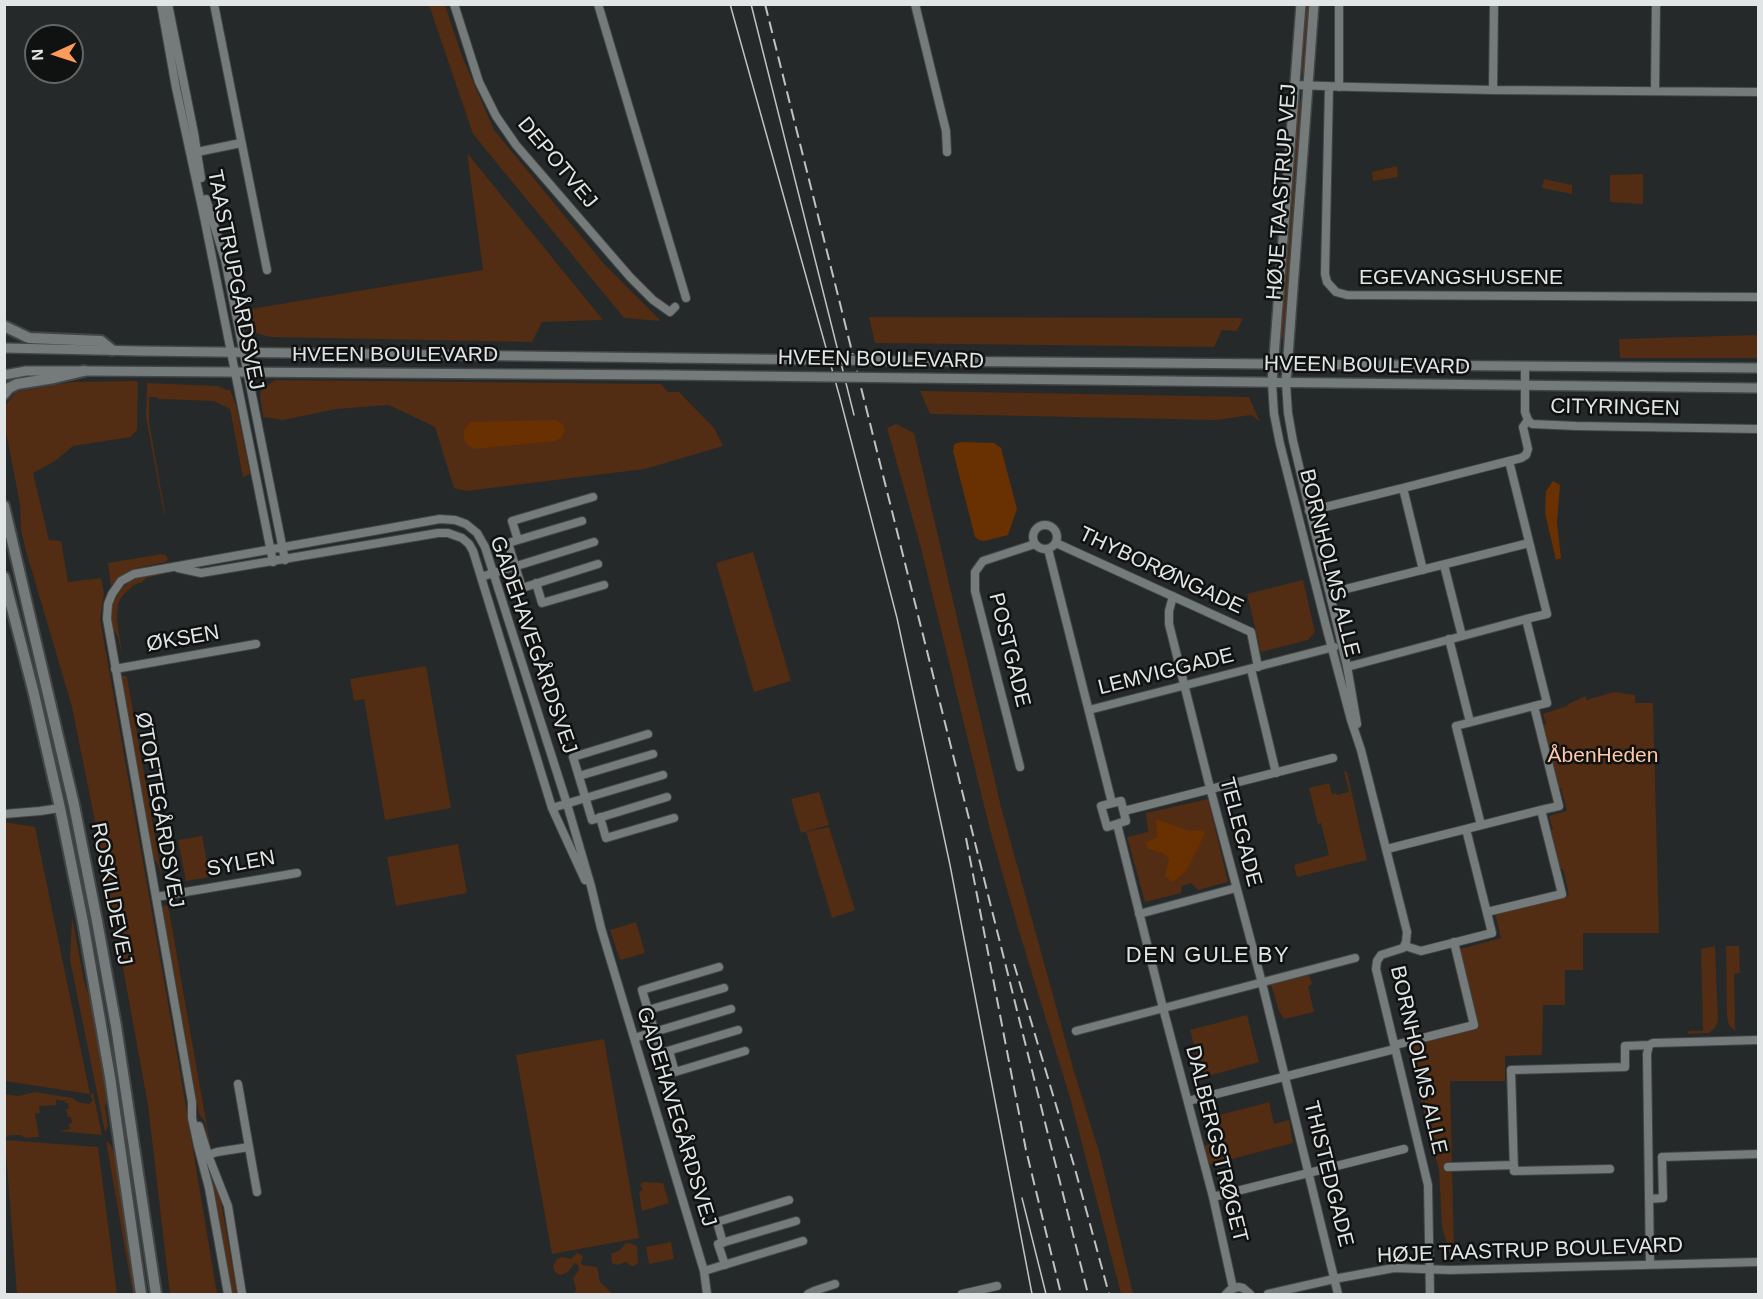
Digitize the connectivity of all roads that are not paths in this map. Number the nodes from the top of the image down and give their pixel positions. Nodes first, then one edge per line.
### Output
1 (161, 4) edge
2 (168, 4) edge
3 (214, 4) edge
4 (454, 4) edge
5 (598, 4) edge
6 (915, 4) edge
7 (1300, 4) edge
8 (1314, 4) edge
9 (1339, 4) edge
10 (1494, 4) edge
11 (1656, 4) edge
12 (1295, 85) junction
13 (1308, 86) junction
14 (1329, 87) junction
15 (1339, 87) junction
16 (1492, 90) junction
17 (1655, 90) junction
18 (1758, 92) edge
19 (241, 142) junction
20 (197, 152) junction
21 (946, 152) dead end
22 (267, 270) dead end
23 (1758, 297) edge
24 (686, 298) dead end
25 (675, 307) dead end
26 (4, 326) edge
27 (4, 348) edge
28 (112, 350) junction
29 (231, 351) junction
30 (244, 352) junction
31 (1273, 363) junction
32 (1288, 363) junction
33 (1525, 366) junction
34 (1758, 368) edge
35 (84, 371) junction
36 (235, 372) junction
37 (247, 372) junction
38 (4, 375) edge
39 (1272, 383) junction
40 (1286, 383) junction
41 (1525, 385) junction
42 (1758, 388) edge
43 (4, 394) edge
44 (1528, 420) junction
45 (1758, 429) edge
46 (1509, 461) junction
47 (1403, 488) junction
48 (593, 497) dead end
49 (4, 506) edge
50 (1309, 511) junction
51 (582, 521) dead end
52 (518, 540) junction
53 (594, 542) dead end
54 (1056, 543) junction
55 (1529, 543) junction
56 (1035, 544) junction
57 (283, 547) junction
58 (1048, 549) junction
59 (270, 550) junction
60 (285, 560) junction
61 (273, 562) junction
62 (598, 564) dead end
63 (1444, 565) junction
64 (173, 566) junction
65 (515, 566) junction
66 (1423, 570) junction
67 (494, 573) junction
68 (4, 577) edge
69 (481, 577) junction
70 (536, 583) junction
71 (604, 585) dead end
72 (1330, 593) junction
73 (1173, 596) junction
74 (1526, 619) junction
75 (1462, 636) junction
76 (1449, 639) junction
77 (256, 645) dead end
78 (1342, 645) junction
79 (1332, 648) junction
80 (1347, 667) junction
81 (1255, 668) junction
82 (116, 669) junction
83 (1185, 686) junction
84 (1534, 706) junction
85 (1089, 710) junction
86 (1470, 722) junction
87 (648, 734) dead end
88 (1361, 750) junction
89 (653, 754) dead end
90 (1333, 758) dead end
91 (1020, 767) dead end
92 (1276, 773) junction
93 (663, 775) dead end
94 (579, 776) junction
95 (1210, 789) junction
96 (667, 797) dead end
97 (586, 799) junction
98 (1112, 803) junction
99 (567, 804) junction
100 (60, 808) junction
101 (552, 808) junction
102 (1541, 810) junction
103 (1124, 811) junction
104 (4, 814) edge
105 (600, 817) junction
106 (674, 818) dead end
107 (1117, 824) junction
108 (1481, 825) junction
109 (1466, 829) junction
110 (1387, 849) junction
111 (297, 873) dead end
112 (1236, 888) junction
113 (156, 897) junction
114 (594, 904) junction
115 (1487, 912) junction
116 (1138, 914) junction
117 (1454, 942) junction
118 (1405, 946) junction
119 (1355, 958) dead end
120 (719, 967) dead end
121 (1262, 983) junction
122 (724, 988) dead end
123 (1163, 1008) junction
124 (731, 1009) dead end
125 (648, 1010) junction
126 (738, 1030) dead end
127 (654, 1031) junction
128 (1076, 1031) dead end
129 (634, 1038) junction
130 (1758, 1040) edge
131 (1649, 1045) junction
132 (1395, 1047) junction
133 (669, 1051) junction
134 (745, 1051) dead end
135 (1285, 1077) junction
136 (238, 1084) dead end
137 (1188, 1101) junction
138 (249, 1147) junction
139 (1404, 1149) dead end
140 (1758, 1154) edge
141 (204, 1156) junction
142 (1514, 1165) junction
143 (1448, 1167) dead end
144 (1610, 1169) dead end
145 (1309, 1173) junction
146 (257, 1192) dead end
147 (1213, 1197) junction
148 (1648, 1199) junction
149 (789, 1200) dead end
150 (796, 1221) dead end
151 (803, 1241) dead end
152 (723, 1243) junction
153 (1758, 1262) edge
154 (725, 1265) junction
155 (1650, 1265) junction
156 (1431, 1269) junction
157 (704, 1271) junction
158 (1334, 1279) junction
159 (836, 1284) dead end
160 (997, 1286) dead end
161 (1233, 1288) junction
162 (141, 1294) edge
163 (156, 1294) edge
164 (228, 1294) edge
165 (242, 1294) edge
166 (710, 1294) edge
167 (808, 1294) edge
168 (962, 1294) edge
169 (1226, 1294) edge
170 (1251, 1294) edge
171 (1268, 1294) edge
172 (1338, 1294) edge
173 (1430, 1294) edge

1 - 29 street, TAASTRUPGÅRDSVEJ
2 - 20 street, TAASTRUPGÅRDSVEJ
3 - 19 street, TAASTRUPGÅRDSVEJ
4 - 25 street, DEPOTVEJ
5 - 24 street
6 - 21 street
7 - 12 street, HØJE TAASTRUP VEJ
8 - 13 street, HØJE TAASTRUP VEJ
9 - 15 street
10 - 16 street
11 - 17 street
12 - 13 street
12 - 31 street, HØJE TAASTRUP VEJ
13 - 14 street
13 - 32 street, HØJE TAASTRUP VEJ
14 - 15 street
14 - 23 street, EGEVANGSHUSENE
15 - 16 street
16 - 17 street
17 - 18 street
19 - 20 street, TAASTRUPGÅRDSVEJ
19 - 22 street, TAASTRUPGÅRDSVEJ
20 - 30 street, TAASTRUPGÅRDSVEJ
26 - 28 main road
27 - 28 street, HVEEN BOULEVARD
28 - 29 street, HVEEN BOULEVARD
29 - 30 street, HVEEN BOULEVARD
29 - 36 street, TAASTRUPGÅRDSVEJ
30 - 31 street, HVEEN BOULEVARD, bridge
30 - 37 street, TAASTRUPGÅRDSVEJ
31 - 32 street, HVEEN BOULEVARD
31 - 39 street, HØJE TAASTRUP VEJ
32 - 33 street, HVEEN BOULEVARD
32 - 40 street, HØJE TAASTRUP VEJ
33 - 34 street, HVEEN BOULEVARD
33 - 41 street, CITYRINGEN
35 - 36 street, HVEEN BOULEVARD
35 - 38 street, HVEEN BOULEVARD
35 - 43 main road
36 - 37 street, HVEEN BOULEVARD
36 - 59 street, TAASTRUPGÅRDSVEJ
37 - 39 street, HVEEN BOULEVARD, bridge
37 - 57 street, TAASTRUPGÅRDSVEJ
39 - 40 street, HVEEN BOULEVARD
39 - 79 street, BORNHOLMS ALLE
40 - 41 street, HVEEN BOULEVARD
40 - 50 street, BORNHOLMS ALLE
41 - 42 street, HVEEN BOULEVARD
41 - 44 street, CITYRINGEN
44 - 45 street, CITYRINGEN
44 - 46 street
46 - 47 street
46 - 55 street
47 - 50 street
47 - 66 street
48 - 52 street
49 - 163 main road, ROSKILDEVEJ
50 - 72 street, BORNHOLMS ALLE
51 - 52 street
52 - 65 street
53 - 65 street
54 - 56 street
54 - 58 street
54 - 73 street, THYBORØNGADE
55 - 63 street
55 - 74 street
56 - 58 street
56 - 91 street, POSTGADE
57 - 59 street, GADEHAVEGÅRDSVEJ
57 - 60 street, TAASTRUPGÅRDSVEJ
57 - 67 street, GADEHAVEGÅRDSVEJ
58 - 85 street, THYBORØNGADE
59 - 61 street, TAASTRUPGÅRDSVEJ
59 - 64 street, ØTOFTEGÅRDSVEJ
60 - 61 street, GADEHAVEGÅRDSVEJ
60 - 69 street, GADEHAVEGÅRDSVEJ
61 - 64 street, ØTOFTEGÅRDSVEJ
62 - 70 street
63 - 66 street
63 - 75 street
64 - 82 street, ØTOFTEGÅRDSVEJ
65 - 67 street
65 - 70 street
66 - 72 street
67 - 69 street
67 - 99 street, GADEHAVEGÅRDSVEJ
68 - 100 main road, ROSKILDEVEJ
69 - 101 street, GADEHAVEGÅRDSVEJ
70 - 71 street
72 - 78 street, BORNHOLMS ALLE
73 - 81 street, THYBORØNGADE
73 - 83 street, TELEGADE
74 - 75 street
74 - 84 street
75 - 76 street
76 - 80 street
76 - 86 street
77 - 82 street, ØKSEN
78 - 79 street, LEMVIGGADE
78 - 80 street, BORNHOLMS ALLE
79 - 81 street, LEMVIGGADE
79 - 88 street, BORNHOLMS ALLE
80 - 88 street, BORNHOLMS ALLE
81 - 83 street, LEMVIGGADE
81 - 92 street, LEMVIGGADE
82 - 113 street, ØTOFTEGÅRDSVEJ
83 - 85 street, LEMVIGGADE
83 - 95 street, TELEGADE
84 - 86 street
84 - 102 street
85 - 98 street
86 - 108 street
87 - 94 street
88 - 110 street, BORNHOLMS ALLE
89 - 94 street
90 - 92 street
92 - 95 street
93 - 97 street
94 - 97 street
95 - 103 street
95 - 112 street, TELEGADE
96 - 105 street
97 - 99 street
97 - 105 street
98 - 103 street
98 - 107 street
99 - 101 street
99 - 114 street, GADEHAVEGÅRDSVEJ
100 - 104 street
100 - 162 main road, ROSKILDEVEJ
101 - 114 street, GADEHAVEGÅRDSVEJ
102 - 108 street
102 - 115 street
103 - 107 street
105 - 106 street
107 - 116 street, DALBERGSTRØGET
108 - 109 street
109 - 110 street
109 - 115 street
110 - 118 street, BORNHOLMS ALLE
111 - 113 street, SYLEN
112 - 116 street
112 - 121 street, TELEGADE
113 - 141 street, ØTOFTEGÅRDSVEJ
114 - 129 street, GADEHAVEGÅRDSVEJ
115 - 117 street
116 - 123 street, DALBERGSTRØGET
117 - 118 street
117 - 132 street
118 - 132 street, BORNHOLMS ALLE
119 - 121 street
120 - 125 street
121 - 123 street
121 - 135 street, TELEGADE
122 - 125 street
123 - 128 street
123 - 137 street, DALBERGSTRØGET
124 - 127 street
125 - 127 street
126 - 133 street
127 - 129 street
127 - 133 street
129 - 157 street, GADEHAVEGÅRDSVEJ
130 - 131 street
131 - 142 street
131 - 148 street
132 - 135 street
132 - 156 street, BORNHOLMS ALLE
133 - 134 street
135 - 137 street
135 - 145 street, THISTEDGADE
136 - 138 street
137 - 147 street, DALBERGSTRØGET
138 - 141 street
138 - 146 street
139 - 145 street
140 - 148 street
141 - 164 street, ØTOFTEGÅRDSVEJ
141 - 165 street, ØTOFTEGÅRDSVEJ
142 - 143 street
142 - 144 street
145 - 147 street
145 - 158 street, THISTEDGADE
147 - 161 street, DALBERGSTRØGET
148 - 155 street
149 - 152 street
150 - 152 street
151 - 154 street
152 - 154 street
153 - 155 street, HØJE TAASTRUP BOULEVARD
154 - 157 street
155 - 156 street, HØJE TAASTRUP BOULEVARD
156 - 158 street, HØJE TAASTRUP BOULEVARD
156 - 173 street, BORNHOLMS ALLE
157 - 166 street, GADEHAVEGÅRDSVEJ
158 - 171 street, HØJE TAASTRUP BOULEVARD
158 - 172 street, THISTEDGADE
159 - 167 street
160 - 168 street
161 - 169 street
161 - 170 street

